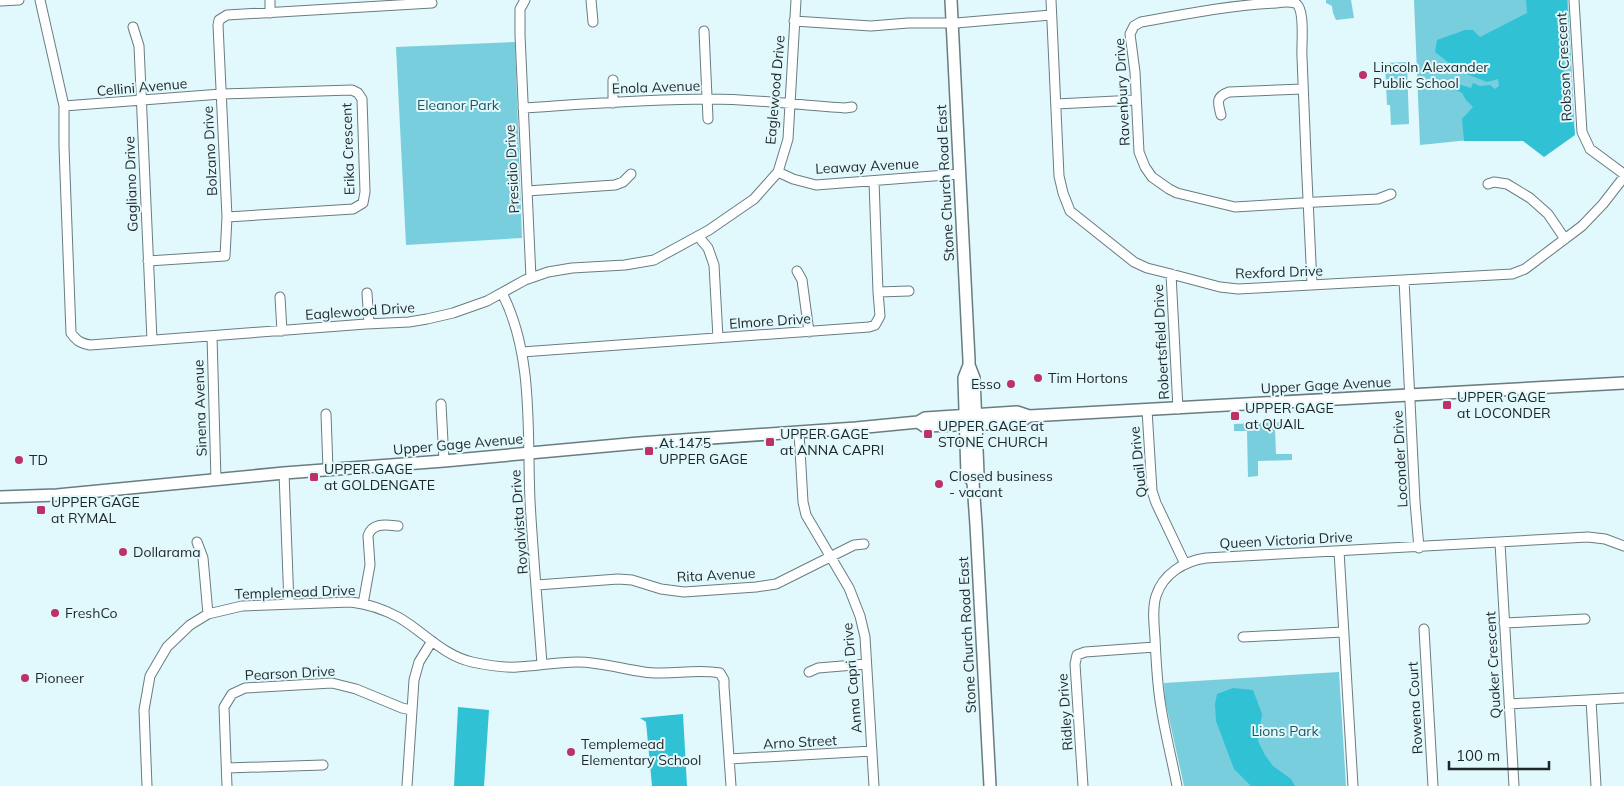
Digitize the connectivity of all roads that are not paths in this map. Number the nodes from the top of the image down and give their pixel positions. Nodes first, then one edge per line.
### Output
1 (19, 0) edge
2 (40, 0) edge
3 (270, 0) edge
4 (524, 0) edge
5 (591, 0) edge
6 (796, 0) edge
7 (951, 0) edge
8 (1051, 0) edge
9 (1574, 0) edge
10 (0, 1) edge
11 (432, 3) dead end
12 (270, 13) junction
13 (1052, 15) junction
14 (794, 21) junction
15 (594, 22) dead end
16 (952, 23) junction
17 (133, 27) dead end
18 (704, 31) dead end
19 (613, 80) dead end
20 (1303, 89) junction
21 (221, 94) junction
22 (707, 99) junction
23 (142, 100) junction
24 (1136, 100) junction
25 (613, 103) junction
26 (790, 104) junction
27 (1056, 104) junction
28 (64, 106) junction
29 (852, 107) dead end
30 (523, 108) junction
31 (1221, 115) dead end
32 (708, 120) dead end
33 (778, 172) junction
34 (631, 174) dead end
35 (960, 174) junction
36 (1624, 175) edge
37 (874, 181) junction
38 (1488, 184) dead end
39 (527, 192) junction
40 (1391, 194) dead end
41 (1308, 203) junction
42 (227, 216) junction
43 (698, 236) junction
44 (1565, 238) junction
45 (148, 261) junction
46 (797, 272) dead end
47 (1171, 274) junction
48 (531, 278) junction
49 (1404, 280) junction
50 (1312, 284) junction
51 (909, 291) dead end
52 (878, 292) junction
53 (367, 293) dead end
54 (502, 293) junction
55 (280, 297) dead end
56 (369, 324) junction
57 (282, 331) junction
58 (809, 332) junction
59 (212, 336) junction
60 (718, 338) junction
61 (152, 340) junction
62 (522, 352) junction
63 (1624, 383) edge
64 (1410, 395) junction
65 (441, 404) dead end
66 (1178, 409) junction
67 (1147, 410) junction
68 (326, 414) dead end
69 (971, 420) junction
70 (799, 432) junction
71 (528, 454) junction
72 (444, 461) junction
73 (328, 469) junction
74 (284, 473) junction
75 (216, 480) junction
76 (0, 497) edge
77 (398, 526) dead end
78 (197, 542) dead end
79 (1500, 543) junction
80 (864, 544) dead end
81 (1624, 546) edge
82 (1419, 548) junction
83 (1339, 551) junction
84 (831, 556) junction
85 (1185, 564) junction
86 (536, 585) junction
87 (289, 604) junction
88 (363, 604) junction
89 (208, 614) junction
90 (1585, 619) dead end
91 (1504, 623) junction
92 (1424, 629) dead end
93 (1343, 632) junction
94 (1242, 637) dead end
95 (432, 641) junction
96 (1155, 647) junction
97 (542, 664) junction
98 (866, 664) junction
99 (809, 672) dead end
100 (1624, 698) edge
101 (1591, 700) junction
102 (1509, 704) junction
103 (411, 710) junction
104 (872, 751) junction
105 (729, 759) junction
106 (323, 765) dead end
107 (227, 768) junction
108 (147, 786) edge
109 (227, 786) edge
110 (407, 786) edge
111 (731, 786) edge
112 (874, 786) edge
113 (990, 786) edge
114 (1082, 786) edge
115 (1177, 786) edge
116 (1352, 786) edge
117 (1433, 786) edge
118 (1514, 786) edge
119 (1596, 786) edge

1 - 10 street
2 - 28 street, Eaglewood Drive
3 - 12 street
4 - 30 street, Presidio Drive
5 - 15 street
6 - 14 street, Eaglewood Drive
7 - 16 main road, Stone Church Road East
8 - 13 street, Rexford Drive
9 - 36 street, Robson Crescent
11 - 12 street
12 - 21 street, Bolzano Drive
13 - 16 street
13 - 27 street, Rexford Drive
14 - 16 street
14 - 26 street, Eaglewood Drive
16 - 35 main road, Stone Church Road East
17 - 23 street, Gagliano Drive
18 - 22 street
19 - 25 street
20 - 24 street, Ravenbury Drive
20 - 31 street
20 - 41 street, Ravenbury Drive
21 - 23 street, Cellini Avenue
21 - 42 street, Bolzano Drive
21 - 42 street, Erika Crescent
22 - 25 street, Enola Avenue
22 - 26 street, Enola Avenue
22 - 32 street
23 - 28 street, Cellini Avenue
23 - 45 street, Gagliano Drive
24 - 27 street
24 - 41 street, Ravenbury Drive
25 - 30 street, Enola Avenue
26 - 29 street, Enola Avenue
26 - 33 street, Eaglewood Drive
27 - 47 street, Rexford Drive
28 - 61 street, Eaglewood Drive
30 - 39 street, Presidio Drive
33 - 37 street, Leaway Avenue
33 - 43 street, Eaglewood Drive
34 - 39 street
35 - 37 street, Leaway Avenue
35 - 69 main road, Stone Church Road East
36 - 44 street, Rexford Drive
37 - 52 street, Elmore Drive
38 - 44 street
39 - 48 street, Presidio Drive
40 - 41 street
41 - 50 street, Ravenbury Drive
42 - 45 street, Bolzano Drive
43 - 48 street, Eaglewood Drive
43 - 60 street
44 - 49 street, Rexford Drive
45 - 61 street, Gagliano Drive
46 - 58 street
47 - 50 street, Rexford Drive
47 - 66 street, Robertsfield Drive
48 - 54 street, Eaglewood Drive
49 - 50 street, Rexford Drive
49 - 64 street, Loconder Drive
51 - 52 street
52 - 58 street, Elmore Drive
53 - 56 street
54 - 56 street, Eaglewood Drive
54 - 62 street, Royalvista Drive
55 - 57 street
56 - 57 street, Eaglewood Drive
57 - 59 street, Eaglewood Drive
58 - 60 street, Elmore Drive
59 - 61 street, Eaglewood Drive
59 - 75 street, Sinena Avenue
60 - 62 street, Elmore Drive
62 - 71 street, Royalvista Drive
63 - 64 main road, Upper Gage Avenue
64 - 66 main road, Upper Gage Avenue
64 - 82 street, Loconder Drive
65 - 72 street
66 - 67 main road, Upper Gage Avenue
67 - 69 main road, Upper Gage Avenue
67 - 85 street, Quail Drive
68 - 73 street
69 - 70 main road, Upper Gage Avenue
69 - 113 main road, Stone Church Road East
70 - 71 main road, Upper Gage Avenue
70 - 84 street, Anna Capri Drive
71 - 72 main road, Upper Gage Avenue
71 - 86 street, Royalvista Drive
72 - 73 main road, Upper Gage Avenue
73 - 74 main road, Upper Gage Avenue
74 - 75 main road, Upper Gage Avenue
74 - 87 street
75 - 76 main road, Upper Gage Avenue
77 - 88 street
78 - 89 street
79 - 81 street, Queen Victoria Drive
79 - 82 street, Queen Victoria Drive
79 - 91 street, Quaker Crescent
80 - 84 street, Rita Avenue
82 - 83 street, Queen Victoria Drive
83 - 85 street, Queen Victoria Drive
83 - 93 street
84 - 86 street, Rita Avenue
84 - 98 street, Anna Capri Drive
85 - 96 street, Queen Victoria Drive
86 - 97 street, Royalvista Drive
87 - 88 street, Templemead Drive
87 - 89 street, Templemead Drive
88 - 95 street, Templemead Drive
89 - 108 street, Templemead Drive
90 - 91 street
91 - 102 street, Quaker Crescent
92 - 117 street, Rowena Court
93 - 94 street
93 - 116 street
95 - 97 street, Templemead Drive
95 - 103 street
96 - 114 street, Ridley Drive
96 - 115 street, Queen Victoria Drive
97 - 105 street, Templemead Drive
98 - 99 street
98 - 104 street, Anna Capri Drive
100 - 101 street
101 - 102 street
101 - 119 street
102 - 118 street, Quaker Crescent
103 - 107 street, Pearson Drive
103 - 110 street
104 - 105 street, Arno Street
104 - 112 street, Anna Capri Drive
105 - 111 street, Templemead Drive
106 - 107 street
107 - 109 street, Pearson Drive

